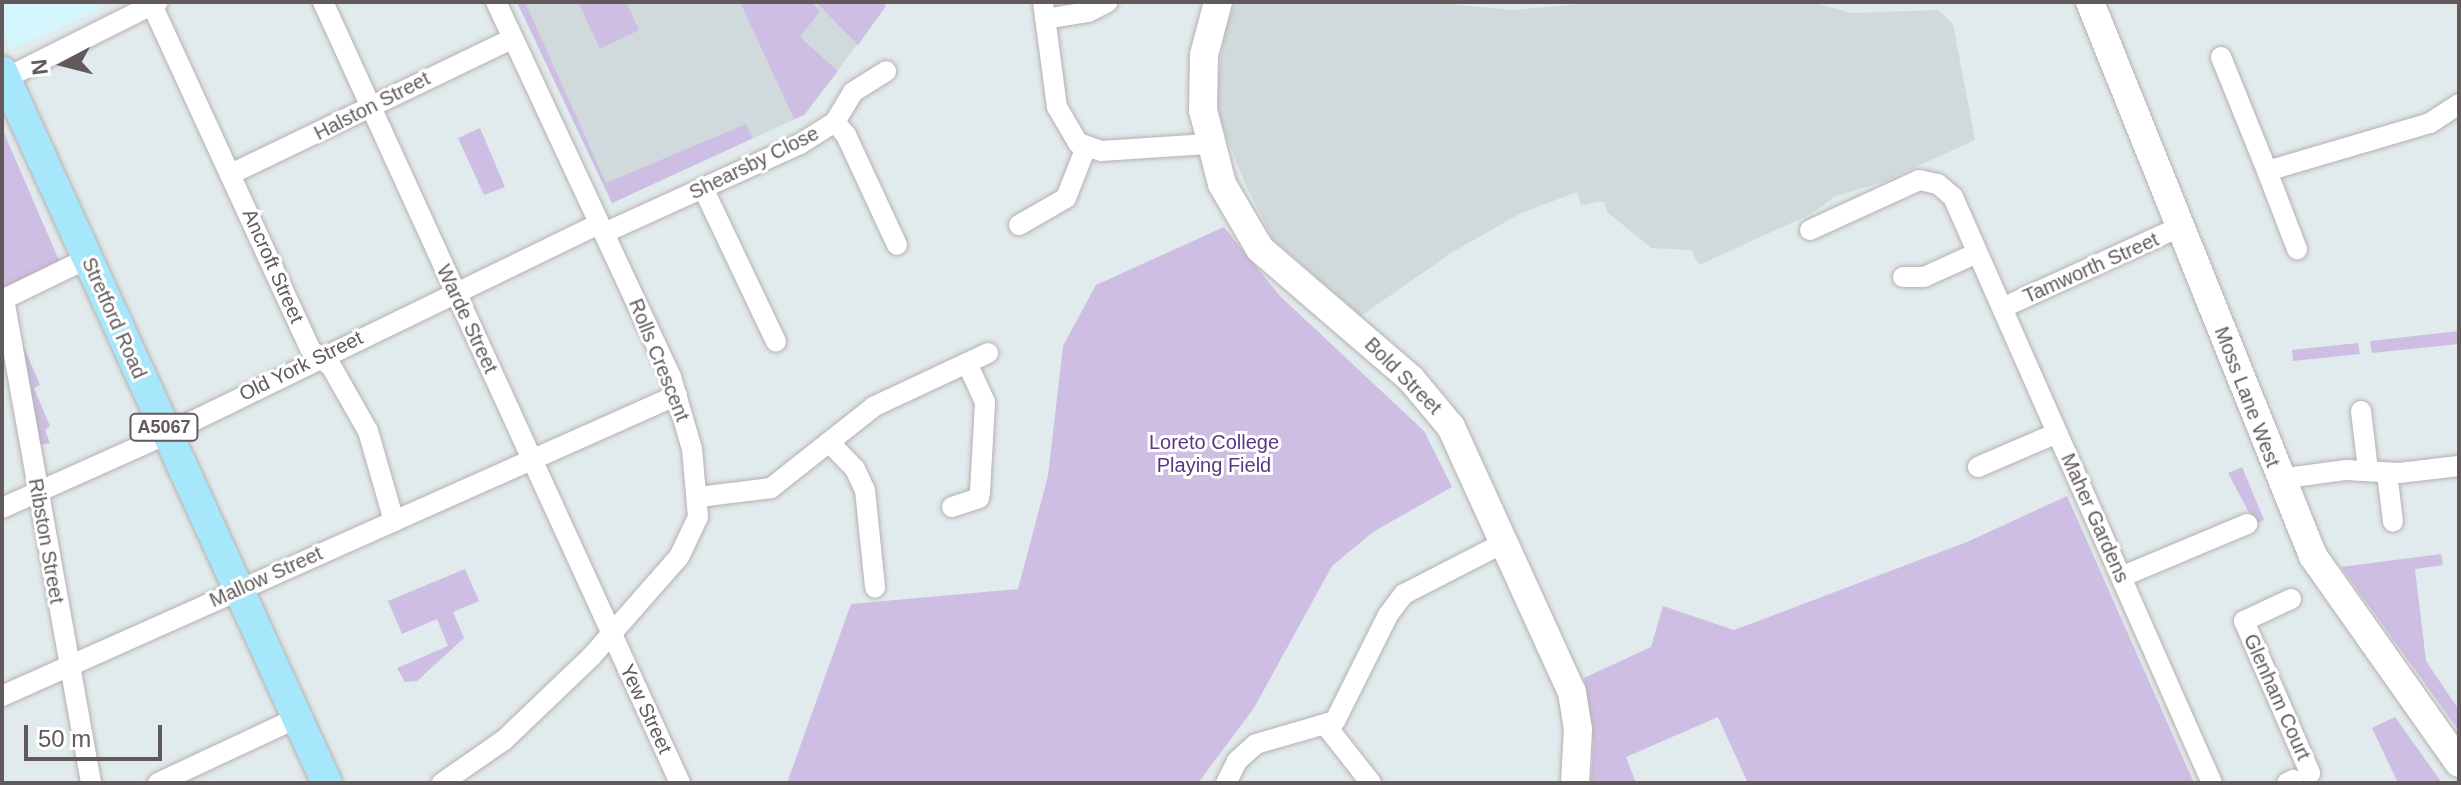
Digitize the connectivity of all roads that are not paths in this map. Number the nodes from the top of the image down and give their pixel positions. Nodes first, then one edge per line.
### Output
1 (323, 2) edge
2 (496, 2) edge
3 (1108, 2) edge
4 (1218, 2) edge
5 (2090, 2) edge
6 (155, 4) edge
7 (1044, 11) edge
8 (513, 38) junction
9 (2221, 57) dead end
10 (886, 71) dead end
11 (3, 77) edge
12 (2459, 104) edge
13 (370, 107) junction
14 (835, 122) junction
15 (1208, 144) junction
16 (1086, 147) junction
17 (2267, 171) junction
18 (231, 174) junction
19 (703, 188) junction
20 (1019, 225) dead end
21 (2180, 227) junction
22 (601, 228) junction
23 (1810, 230) dead end
24 (897, 245) dead end
25 (2297, 249) dead end
26 (1977, 253) junction
27 (88, 258) junction
28 (1903, 277) dead end
29 (455, 293) junction
30 (3, 299) edge
31 (2002, 308) junction
32 (776, 342) dead end
33 (988, 353) dead end
34 (320, 357) junction
35 (967, 363) junction
36 (677, 395) junction
37 (2361, 411) dead end
38 (166, 432) junction
39 (2057, 433) junction
40 (829, 442) junction
41 (532, 462) junction
42 (2459, 466) edge
43 (1978, 467) dead end
44 (2378, 472) junction
45 (2279, 479) junction
46 (37, 492) junction
47 (699, 497) junction
48 (952, 507) dead end
49 (2, 508) edge
50 (394, 521) junction
51 (2393, 522) dead end
52 (2247, 524) dead end
53 (1505, 542) junction
54 (2121, 577) junction
55 (875, 587) dead end
56 (238, 588) junction
57 (2291, 599) dead end
58 (612, 634) junction
59 (69, 667) junction
60 (2, 696) edge
61 (297, 718) junction
62 (1327, 727) junction
63 (2459, 763) edge
64 (2297, 779) edge
65 (91, 783) edge
66 (158, 783) edge
67 (327, 783) edge
68 (442, 783) edge
69 (680, 783) edge
70 (1226, 783) edge
71 (1371, 783) edge
72 (1575, 783) edge
73 (2212, 783) edge

1 - 13 street, Warde Street
2 - 8 street, Rolls Crescent
3 - 7 street
4 - 15 street, Bold Street
5 - 21 street, Moss Lane West
6 - 11 street
6 - 18 street, Ancroft Street
7 - 16 street
8 - 13 street, Halston Street
8 - 22 street, Rolls Crescent
9 - 17 street
10 - 14 street, Shearsby Close
11 - 27 main road, Stretford Road / A5067
12 - 17 street
13 - 18 street, Halston Street
13 - 29 street, Warde Street
14 - 19 street, Shearsby Close
14 - 24 street
15 - 16 street
15 - 53 street, Bold Street
16 - 20 street
17 - 25 street
18 - 34 street, Ancroft Street
19 - 22 street, Shearsby Close
19 - 32 street
21 - 31 street, Tamworth Street
21 - 45 street, Moss Lane West
22 - 29 street, Old York Street
22 - 36 street, Rolls Crescent
23 - 26 street, Maher Gardens
26 - 28 street
26 - 31 street, Maher Gardens
27 - 30 street
27 - 38 main road, Stretford Road / A5067
29 - 34 street, Old York Street
29 - 41 street, Warde Street
30 - 46 street, Ribston Street
31 - 39 street, Maher Gardens
33 - 35 street
34 - 38 street, Old York Street
34 - 50 street, Ancroft Street
35 - 40 street
35 - 48 street
36 - 41 street, Mallow Street
36 - 47 street, Rolls Crescent
37 - 44 street
38 - 46 street, Old York Street
38 - 56 main road, Stretford Road / A5067
39 - 43 street
39 - 54 street, Maher Gardens
40 - 47 street
40 - 55 street
41 - 50 street, Mallow Street
41 - 58 street, Warde Street
42 - 44 street
44 - 45 street
44 - 51 street
45 - 63 street, Moss Lane West
46 - 49 street, Old York Street
46 - 59 street, Ribston Street
47 - 58 street, Rolls Crescent
50 - 56 street, Mallow Street
52 - 54 street
53 - 62 street
53 - 72 street, Bold Street
54 - 73 street, Maher Gardens
56 - 59 street, Mallow Street
56 - 61 main road, Stretford Road / A5067
57 - 64 street, Glenham Court
58 - 68 street, Rolls Crescent
58 - 69 street, Yew Street
59 - 60 street, Mallow Street
59 - 65 street, Ribston Street
61 - 66 street
61 - 67 main road, Stretford Road / A5067
62 - 70 street
62 - 71 street

